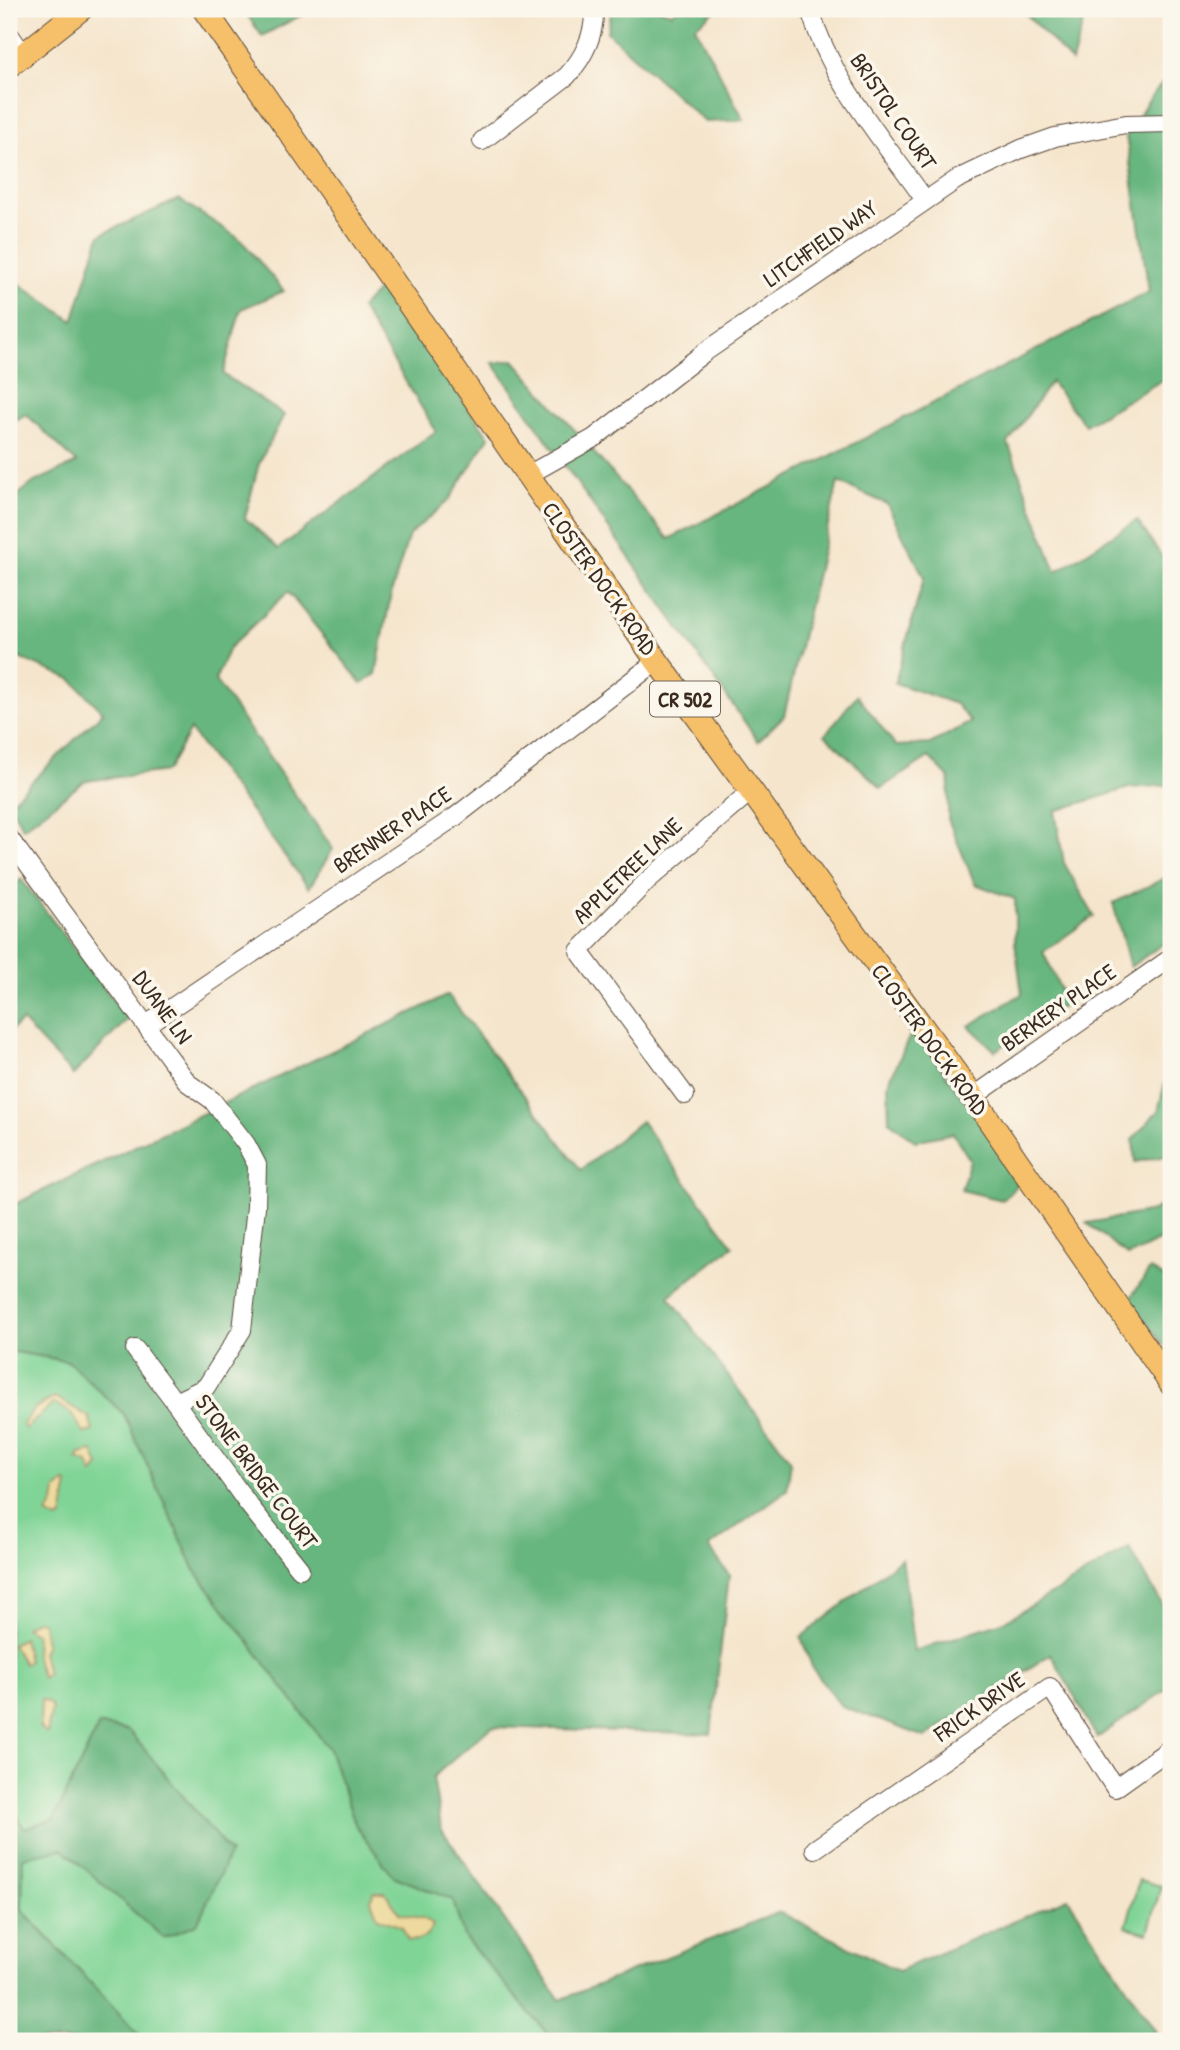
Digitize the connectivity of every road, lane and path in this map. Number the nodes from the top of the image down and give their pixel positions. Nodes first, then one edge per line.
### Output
1 (81, 9) edge
2 (204, 9) edge
3 (594, 9) edge
4 (810, 9) edge
5 (9, 34) edge
6 (16, 61) edge
7 (1171, 122) edge
8 (482, 141) dead end
9 (925, 200) junction
10 (528, 475) junction
11 (657, 660) junction
12 (751, 791) junction
13 (9, 838) edge
14 (1171, 958) edge
15 (146, 1025) junction
16 (685, 1095) dead end
17 (973, 1097) junction
18 (256, 1207) joint
19 (135, 1349) dead end
20 (1171, 1384) edge
21 (175, 1402) junction
22 (300, 1569) dead end
23 (1171, 1748) edge
24 (815, 1849) dead end

1 - 6 main road
2 - 10 main road, CLOSTER DOCK ROAD / CR 502
3 - 8 street
4 - 9 street, BRISTOL COURT
5 - 6 street
7 - 9 street, LITCHFIELD WAY
9 - 10 street, LITCHFIELD WAY
10 - 11 main road, CLOSTER DOCK ROAD / CR 502
11 - 12 main road, CLOSTER DOCK ROAD / CR 502
11 - 15 street, BRENNER PLACE
12 - 16 street, APPLETREE LANE
12 - 17 main road, CLOSTER DOCK ROAD / CR 502
13 - 15 street, DUANE LN
14 - 17 street, BERKERY PLACE
15 - 18 street, DUANE LN
17 - 20 main road, CLOSTER DOCK ROAD / CR 502
18 - 21 street, STONE BRIDGE COURT
19 - 21 street, STONE BRIDGE COURT
21 - 22 street, STONE BRIDGE COURT
23 - 24 street, FRICK DRIVE

